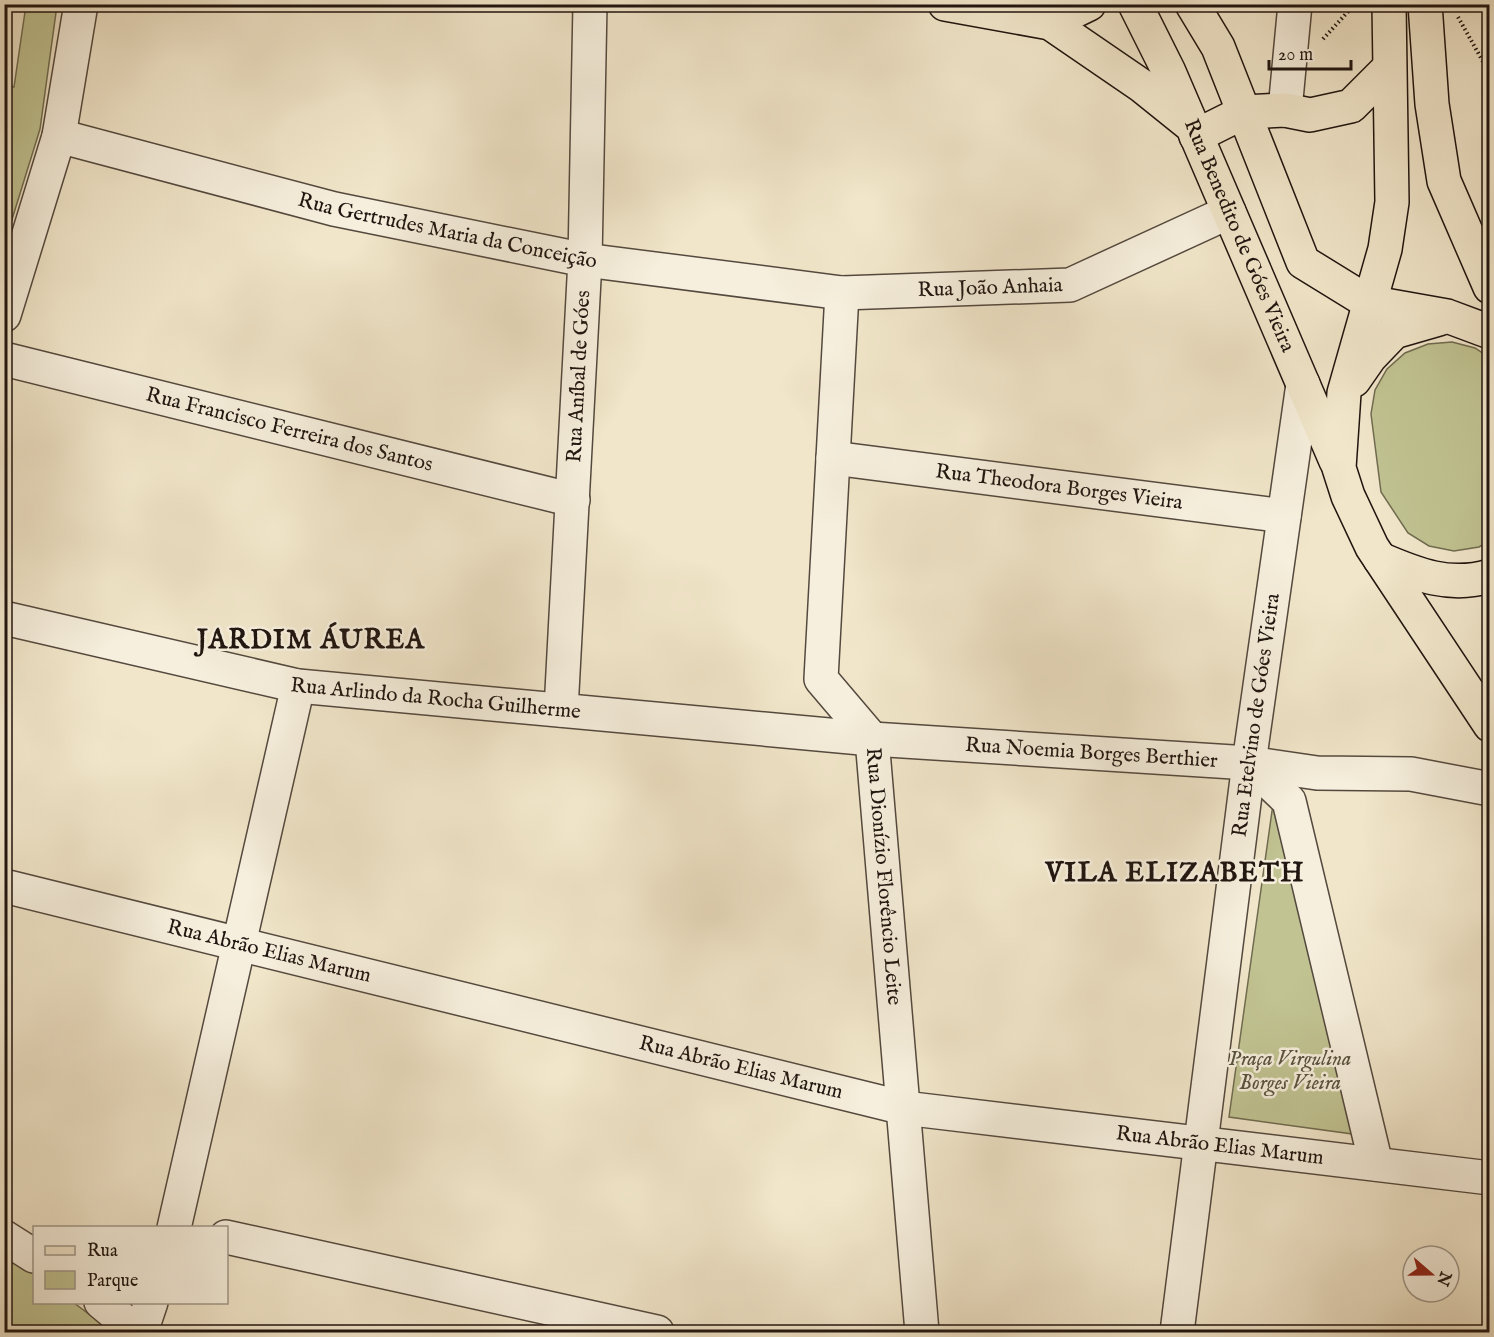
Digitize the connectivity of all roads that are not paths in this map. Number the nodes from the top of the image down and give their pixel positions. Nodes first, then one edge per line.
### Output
1 (81, 4) edge
2 (590, 4) edge
3 (945, 4) edge
4 (1089, 4) edge
5 (1135, 4) edge
6 (1192, 4) edge
7 (1295, 4) edge
8 (1389, 4) edge
9 (1425, 4) edge
10 (1050, 23) junction
11 (1389, 68) junction
12 (1285, 110) junction
13 (1244, 112) junction
14 (1194, 131) junction
15 (59, 136) junction
16 (1229, 212) junction
17 (585, 260) junction
18 (1490, 287) edge
19 (842, 293) junction
20 (1368, 302) junction
21 (4, 315) edge
22 (1447, 316) junction
23 (1490, 332) edge
24 (4, 359) edge
25 (1303, 384) junction
26 (1344, 393) junction
27 (833, 458) junction
28 (1339, 468) junction
29 (573, 500) junction
30 (1284, 516) junction
31 (1380, 560) junction
32 (1490, 576) edge
33 (4, 618) edge
34 (298, 686) junction
35 (561, 710) junction
36 (1490, 725) edge
37 (872, 739) junction
38 (1249, 763) junction
39 (1490, 789) edge
40 (4, 886) edge
41 (239, 942) junction
42 (904, 1108) junction
43 (1201, 1143) junction
44 (1376, 1164) junction
45 (1490, 1178) edge
46 (177, 1226) edge
47 (228, 1237) edge
48 (4, 1238) edge
49 (33, 1255) edge
50 (103, 1304) edge
51 (150, 1304) edge
52 (139, 1332) edge
53 (657, 1332) edge
54 (922, 1332) edge
55 (1177, 1332) edge

1 - 15 street
2 - 17 street, Rua Aníbal de Góes
3 - 10 main road
4 - 10 main road
5 - 14 main road, Rua Benedito de Góes Vieira
6 - 13 main road
7 - 12 street
8 - 11 main road
9 - 18 main road
10 - 14 main road
11 - 12 main road
11 - 20 main road
12 - 13 main road
13 - 14 main road
13 - 20 main road
14 - 16 main road, Rua Benedito de Góes Vieira
15 - 17 street, Rua Gertrudes Maria da Conceição
15 - 21 street
16 - 19 street, Rua João Anhaia
16 - 25 main road, Rua Benedito de Góes Vieira
17 - 19 street, Rua Gertrudes Maria da Conceição
17 - 29 street, Rua Aníbal de Góes
19 - 27 street, Rua Dionízio Florêncio Leite
20 - 22 main road
20 - 26 main road
22 - 23 main road
22 - 26 main road
24 - 29 street, Rua Francisco Ferreira dos Santos
25 - 28 main road, Rua Benedito de Góes Vieira
25 - 30 street, Rua Etelvino de Góes Vieira
26 - 28 main road
27 - 30 street, Rua Theodora Borges Vieira
27 - 37 street, Rua Dionízio Florêncio Leite
28 - 31 main road, Rua Benedito de Góes Vieira
29 - 35 street, Rua Aníbal de Góes
30 - 38 street, Rua Etelvino de Góes Vieira
31 - 32 main road
31 - 36 main road, Rua Benedito de Góes Vieira
33 - 34 street, Rua Arlindo da Rocha Guilherme
34 - 35 street, Rua Arlindo da Rocha Guilherme
34 - 41 street
35 - 37 street, Rua Arlindo da Rocha Guilherme
37 - 38 street, Rua Noemia Borges Berthier
37 - 42 street, Rua Dionízio Florêncio Leite
38 - 39 street, Rua Noemia Borges Berthier
38 - 43 street, Rua Etelvino de Góes Vieira
38 - 44 street
40 - 41 street, Rua Abrão Elias Marum
41 - 42 street, Rua Abrão Elias Marum
41 - 46 street
42 - 43 street, Rua Abrão Elias Marum
42 - 54 street, Rua Dionízio Florêncio Leite
43 - 44 street, Rua Abrão Elias Marum
43 - 55 street, Rua Etelvino de Góes Vieira
44 - 45 street, Rua Abrão Elias Marum
47 - 53 street
48 - 49 street
50 - 52 street
51 - 52 street

